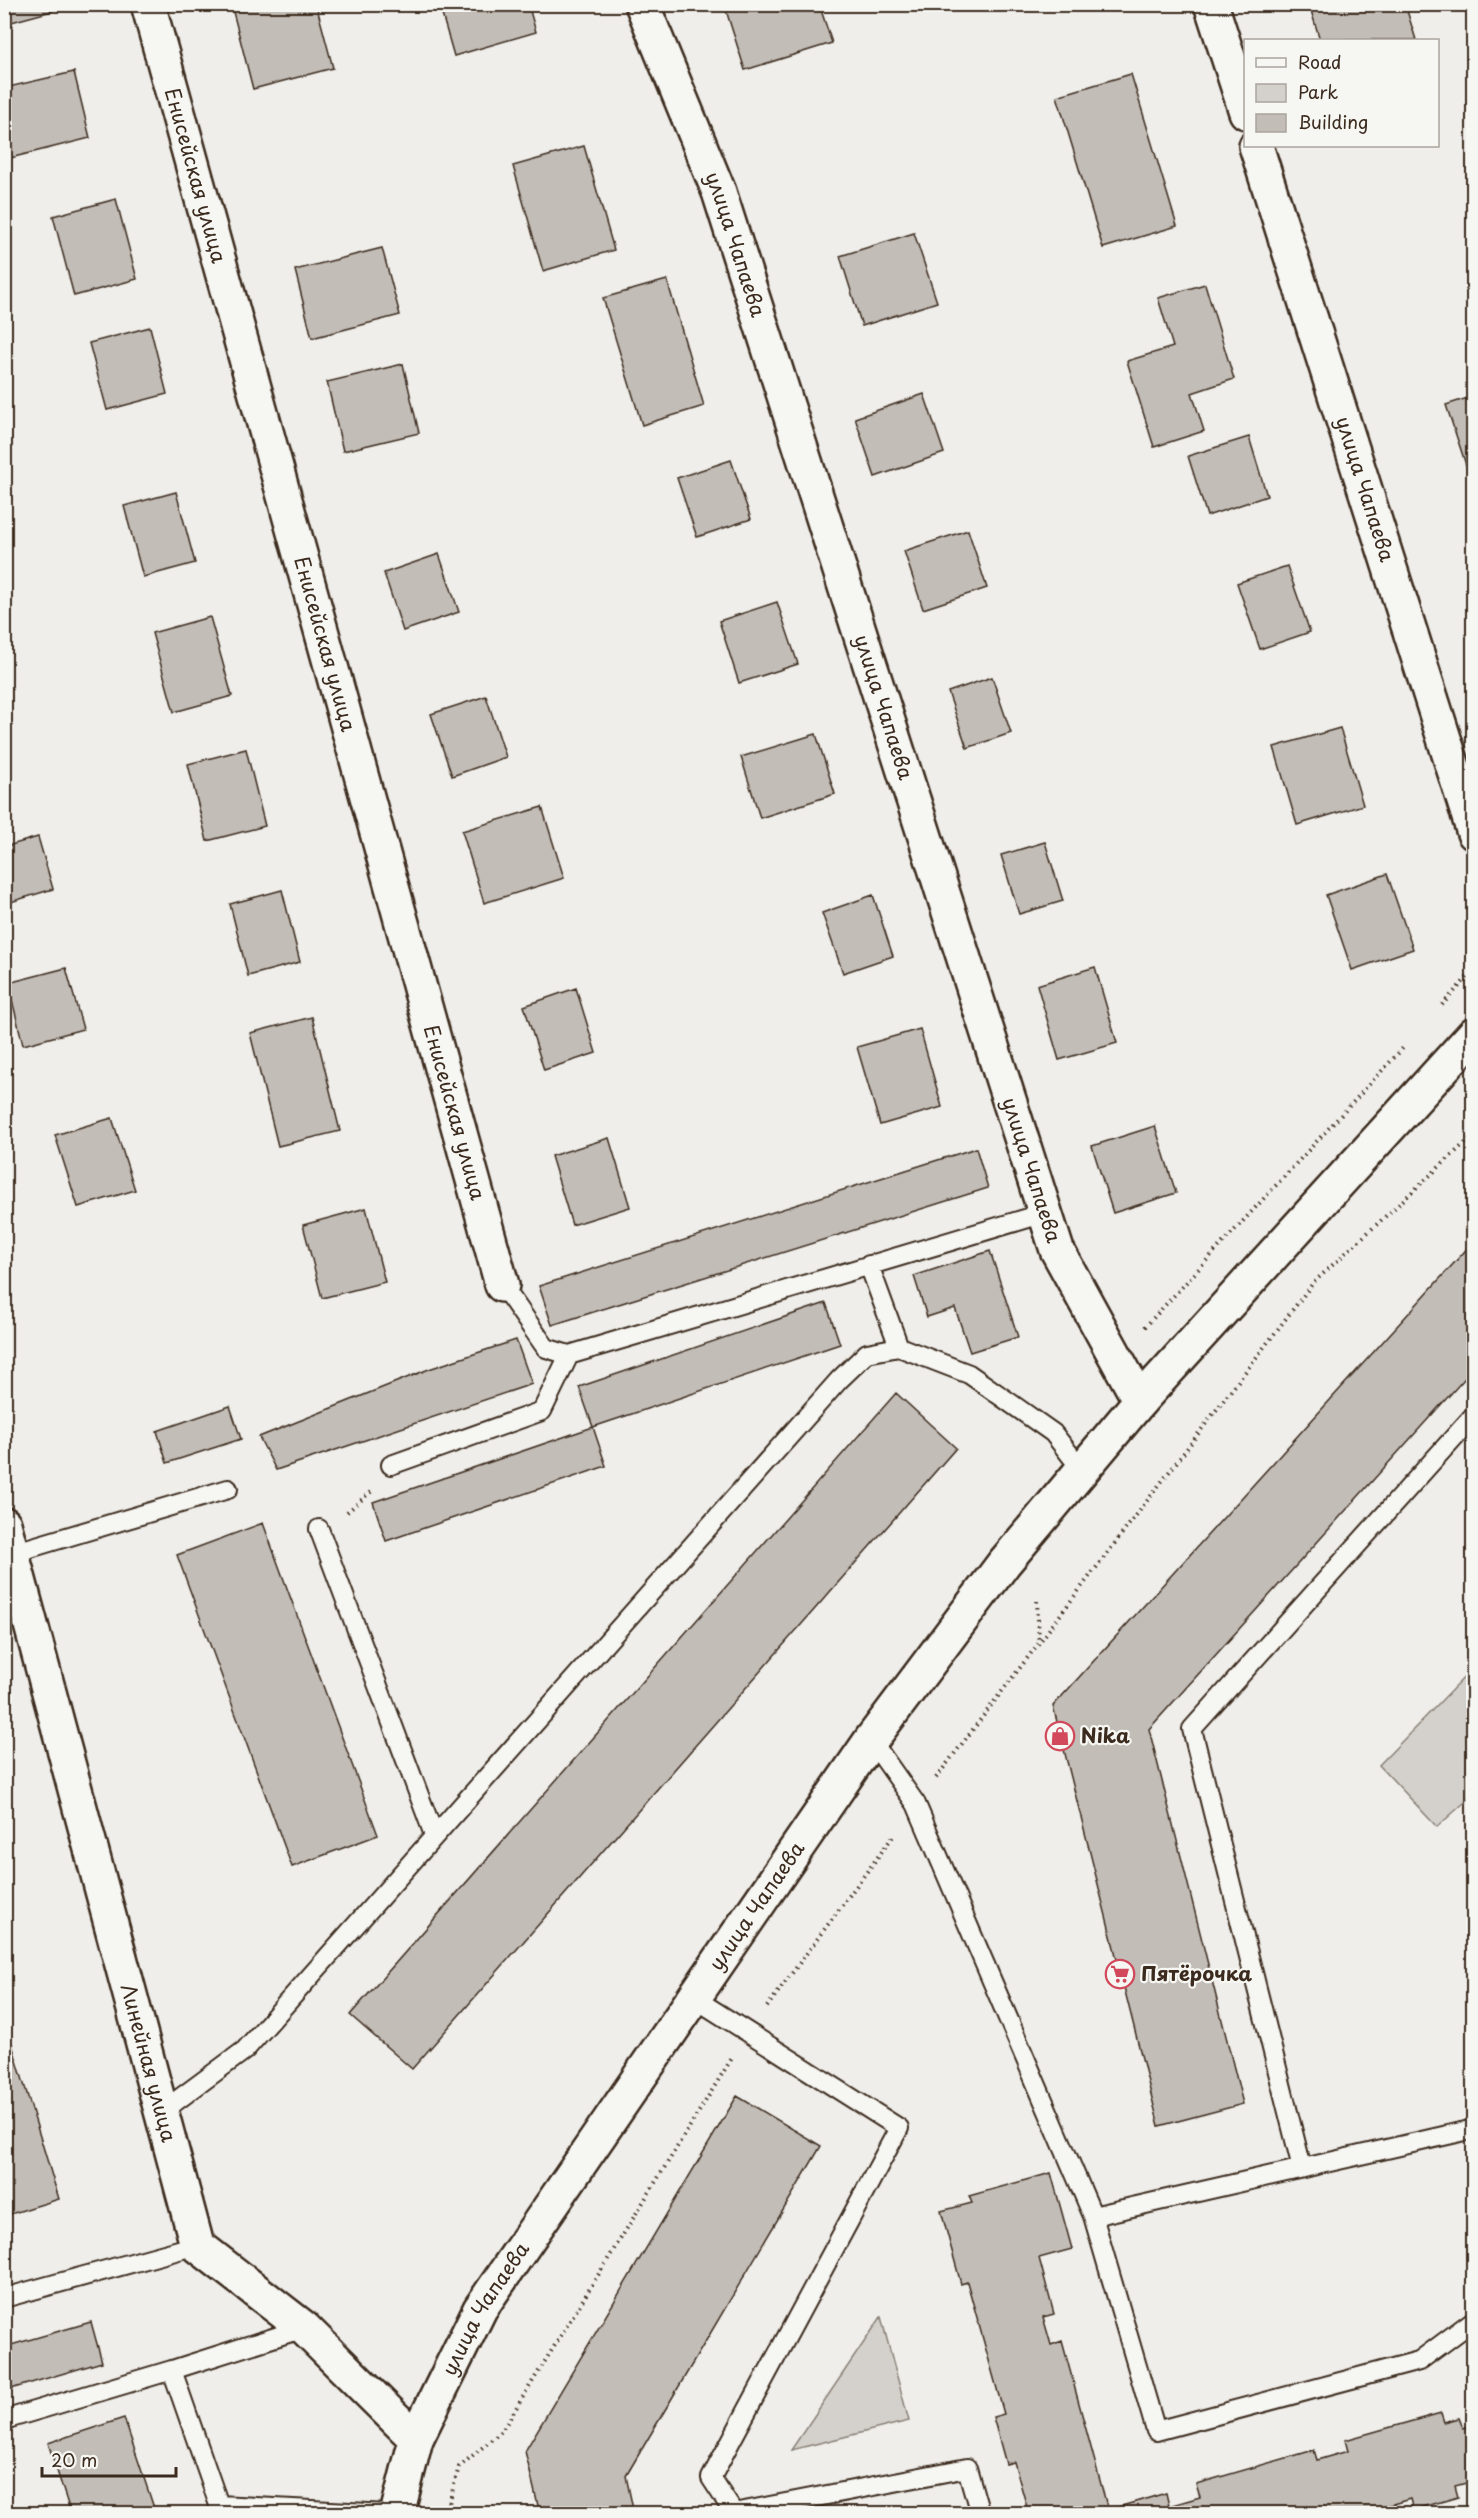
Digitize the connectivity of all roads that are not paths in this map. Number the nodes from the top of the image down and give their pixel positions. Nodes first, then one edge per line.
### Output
1 (148, 4) edge
2 (642, 4) edge
3 (1211, 4) edge
4 (1244, 109) edge
5 (1256, 147) edge
6 (1473, 833) edge
7 (1473, 1034) edge
8 (1045, 1214) junction
9 (868, 1265) junction
10 (502, 1285) joint
11 (899, 1347) junction
12 (569, 1355) junction
13 (1140, 1401) junction
14 (1473, 1415) edge
15 (391, 1465) road end
16 (1082, 1470) junction
17 (228, 1489) dead end
18 (319, 1529) road end
19 (8, 1544) edge
20 (871, 1740) junction
21 (434, 1835) junction
22 (694, 1998) junction
23 (160, 2113) junction
24 (1473, 2129) edge
25 (1302, 2168) junction
26 (1094, 2216) junction
27 (197, 2245) junction
28 (4, 2298) edge
29 (1473, 2320) edge
30 (304, 2328) junction
31 (172, 2370) junction
32 (4, 2420) edge
33 (416, 2439) junction
34 (387, 2514) edge
35 (397, 2514) edge
36 (980, 2514) edge

1 - 10 street, Енисейская улица
2 - 8 street, улица Чапаева
3 - 4 street
5 - 6 street, улица Чапаева
7 - 13 street, улица Чапаева
8 - 9 lane
8 - 13 street, улица Чапаева
9 - 11 lane
9 - 12 lane
10 - 12 lane
11 - 16 lane
11 - 21 lane
12 - 15 lane
13 - 16 street, улица Чапаева
14 - 25 lane
16 - 20 street, улица Чапаева
17 - 19 lane
18 - 21 lane
19 - 23 street, Линейная улица
20 - 22 street, улица Чапаева
20 - 26 lane
21 - 23 lane
22 - 33 street, улица Чапаева
22 - 36 lane
23 - 27 street, Линейная улица
24 - 25 lane
25 - 26 lane
26 - 29 lane
27 - 28 lane
27 - 30 street
30 - 31 lane
30 - 33 street
31 - 32 lane
31 - 34 lane
33 - 35 street

